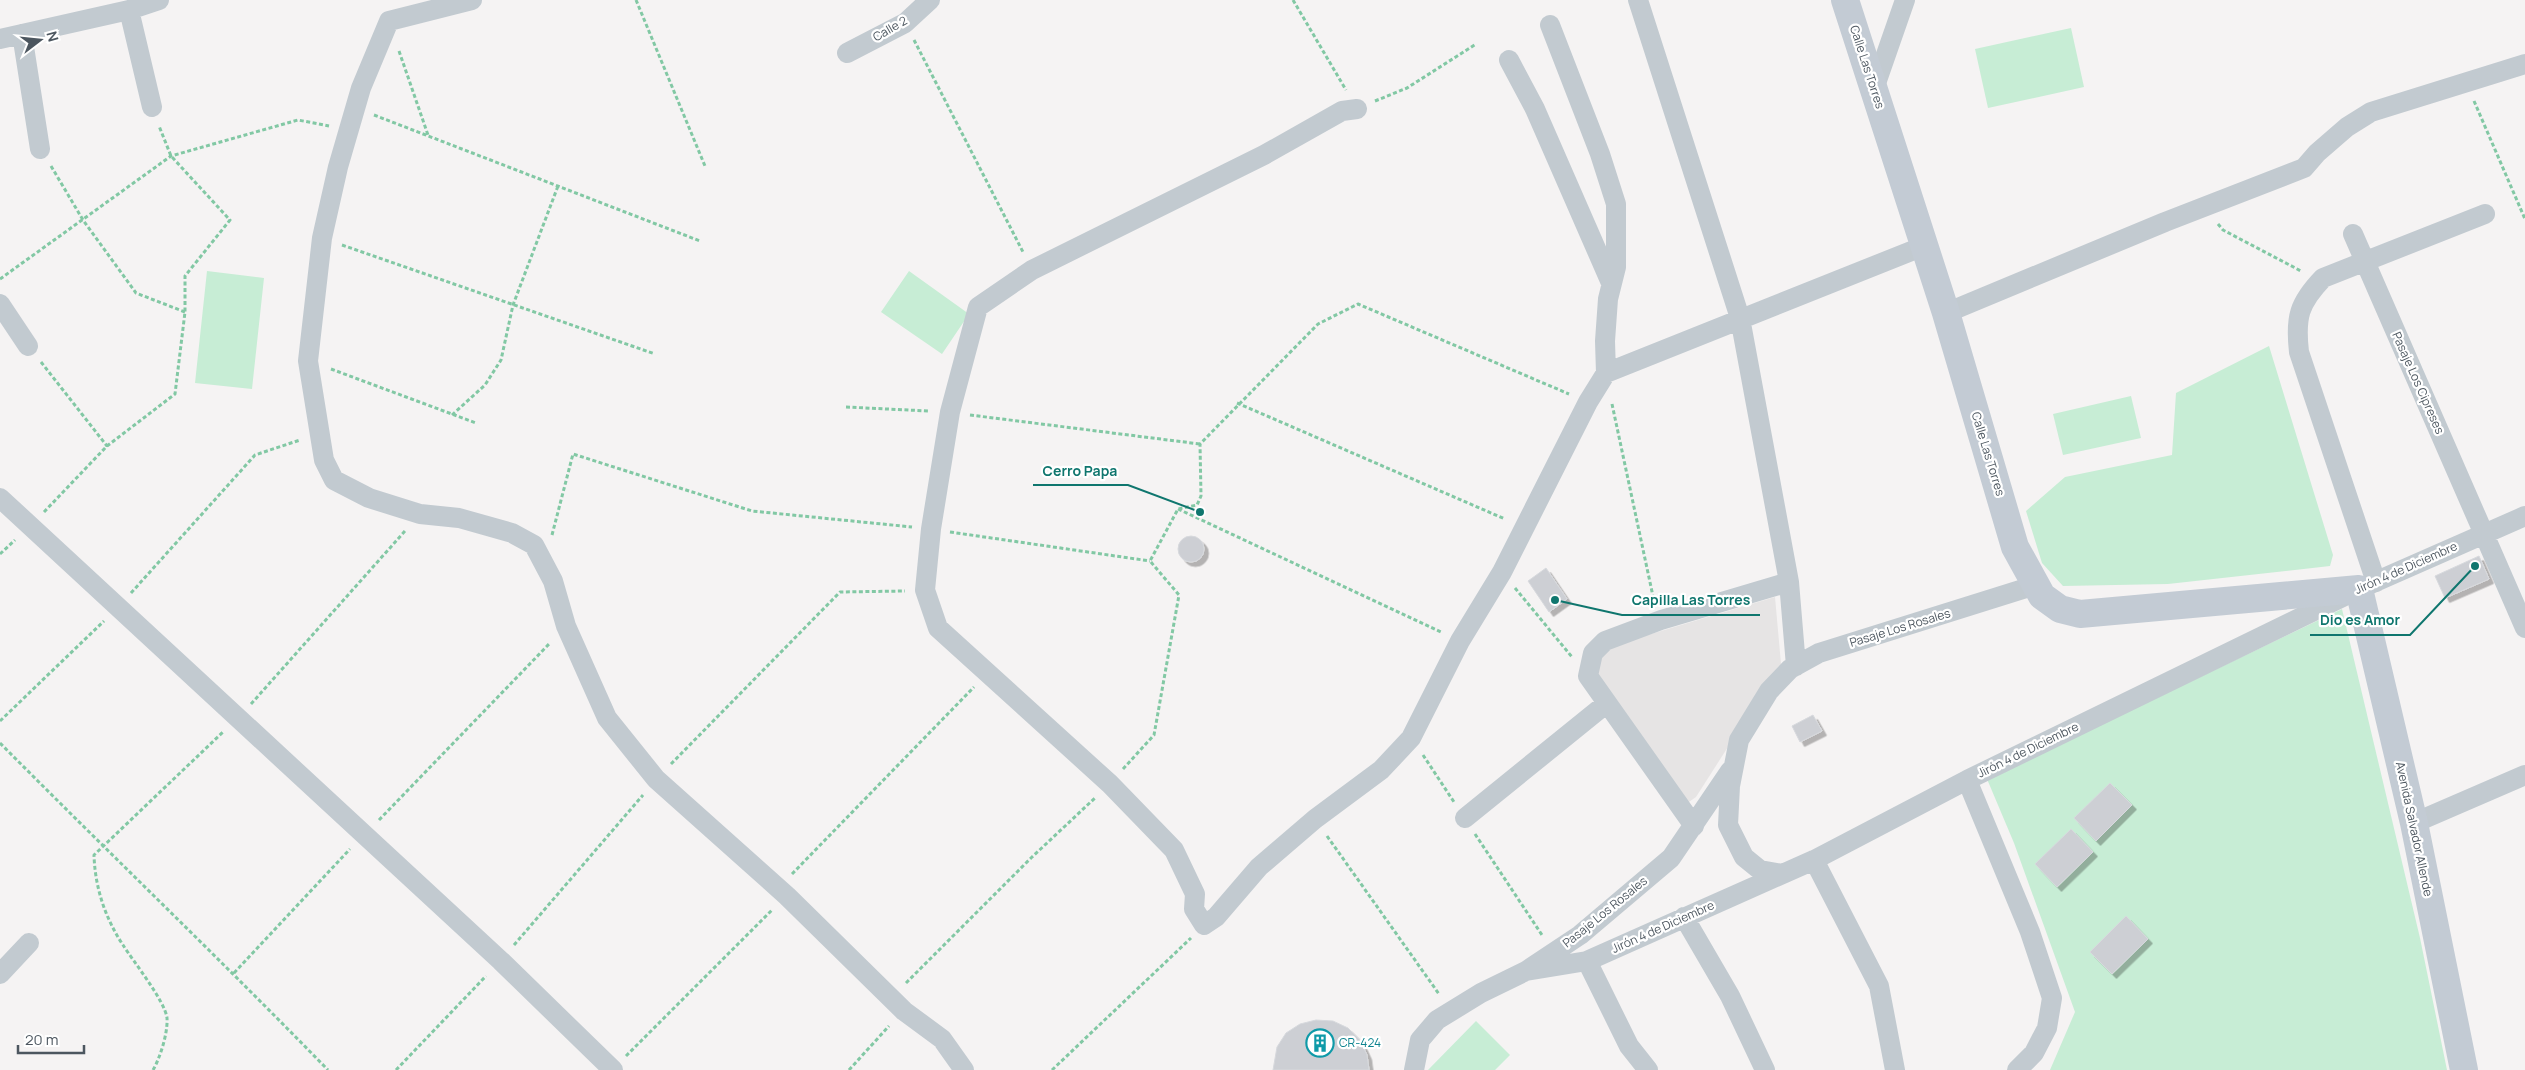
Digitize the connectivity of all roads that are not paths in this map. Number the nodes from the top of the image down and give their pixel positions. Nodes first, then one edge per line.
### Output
1 (159, 0) edge
2 (472, 0) edge
3 (930, 0) edge
4 (1638, 0) edge
5 (1845, 0) edge
6 (1906, 0) edge
7 (129, 10) junction
8 (1550, 25) dead end
9 (22, 34) junction
10 (0, 38) edge
11 (847, 53) dead end
12 (1509, 60) dead end
13 (2525, 64) edge
14 (1874, 88) junction
15 (152, 107) road end
16 (1357, 109) road end
17 (40, 149) road end
18 (2485, 214) dead end
19 (2353, 234) dead end
20 (1924, 246) junction
21 (2365, 261) junction
22 (1611, 283) junction
23 (0, 304) edge
24 (1946, 313) junction
25 (1740, 318) junction
26 (28, 346) road end
27 (1606, 373) junction
28 (0, 498) edge
29 (2525, 516) edge
30 (2484, 533) junction
31 (1789, 582) junction
32 (2367, 585) junction
33 (2036, 586) junction
34 (2525, 628) edge
35 (1796, 666) junction
36 (1607, 703) junction
37 (1734, 766) junction
38 (2525, 775) edge
39 (1966, 780) junction
40 (1465, 818) road end
41 (2414, 823) junction
42 (1694, 826) junction
43 (1814, 860) junction
44 (1782, 874) junction
45 (1684, 917) junction
46 (29, 943) dead end
47 (1587, 961) junction
48 (1526, 971) junction
49 (0, 974) edge
50 (613, 1070) edge
51 (964, 1070) edge
52 (1414, 1070) edge
53 (1648, 1070) edge
54 (1765, 1070) edge
55 (1895, 1070) edge
56 (2017, 1070) edge
57 (2464, 1070) edge

1 - 7 street
2 - 51 street
3 - 11 street, Calle 2
4 - 25 street
5 - 14 street, Calle Las Torres
6 - 14 street
7 - 9 street
7 - 15 street
8 - 22 street
9 - 10 street
9 - 17 street
12 - 22 street
13 - 24 street
14 - 20 street, Calle Las Torres
16 - 27 street
18 - 21 street
19 - 21 street, Pasaje Los Cipreses
20 - 24 street, Calle Las Torres
20 - 25 street
21 - 30 street, Pasaje Los Cipreses
21 - 32 street
22 - 27 street
23 - 26 street
24 - 33 street, Calle Las Torres
25 - 27 street
25 - 31 street
28 - 50 street
29 - 30 street, Jirón 4 de Diciembre
30 - 32 street, Jirón 4 de Diciembre
30 - 34 street, Pasaje Los Cipreses
31 - 35 street
31 - 36 street
32 - 33 street, Calle Las Torres
32 - 39 street, Jirón 4 de Diciembre
32 - 41 street, Avenida Salvador Allende
33 - 35 street, Pasaje Los Rosales
35 - 37 street, Pasaje Los Rosales
36 - 40 street
36 - 42 street
37 - 42 street, Pasaje Los Rosales
37 - 44 street, Pasaje Los Rosales
38 - 41 street
39 - 43 street, Jirón 4 de Diciembre
39 - 56 street
41 - 57 street, Avenida Salvador Allende
42 - 48 street, Pasaje Los Rosales
43 - 44 street, Jirón 4 de Diciembre
43 - 55 street
44 - 45 street, Jirón 4 de Diciembre
45 - 47 street, Jirón 4 de Diciembre
45 - 54 street
46 - 49 street
47 - 48 street, Jirón 4 de Diciembre
47 - 53 street
48 - 52 street, Pasaje Los Rosales

